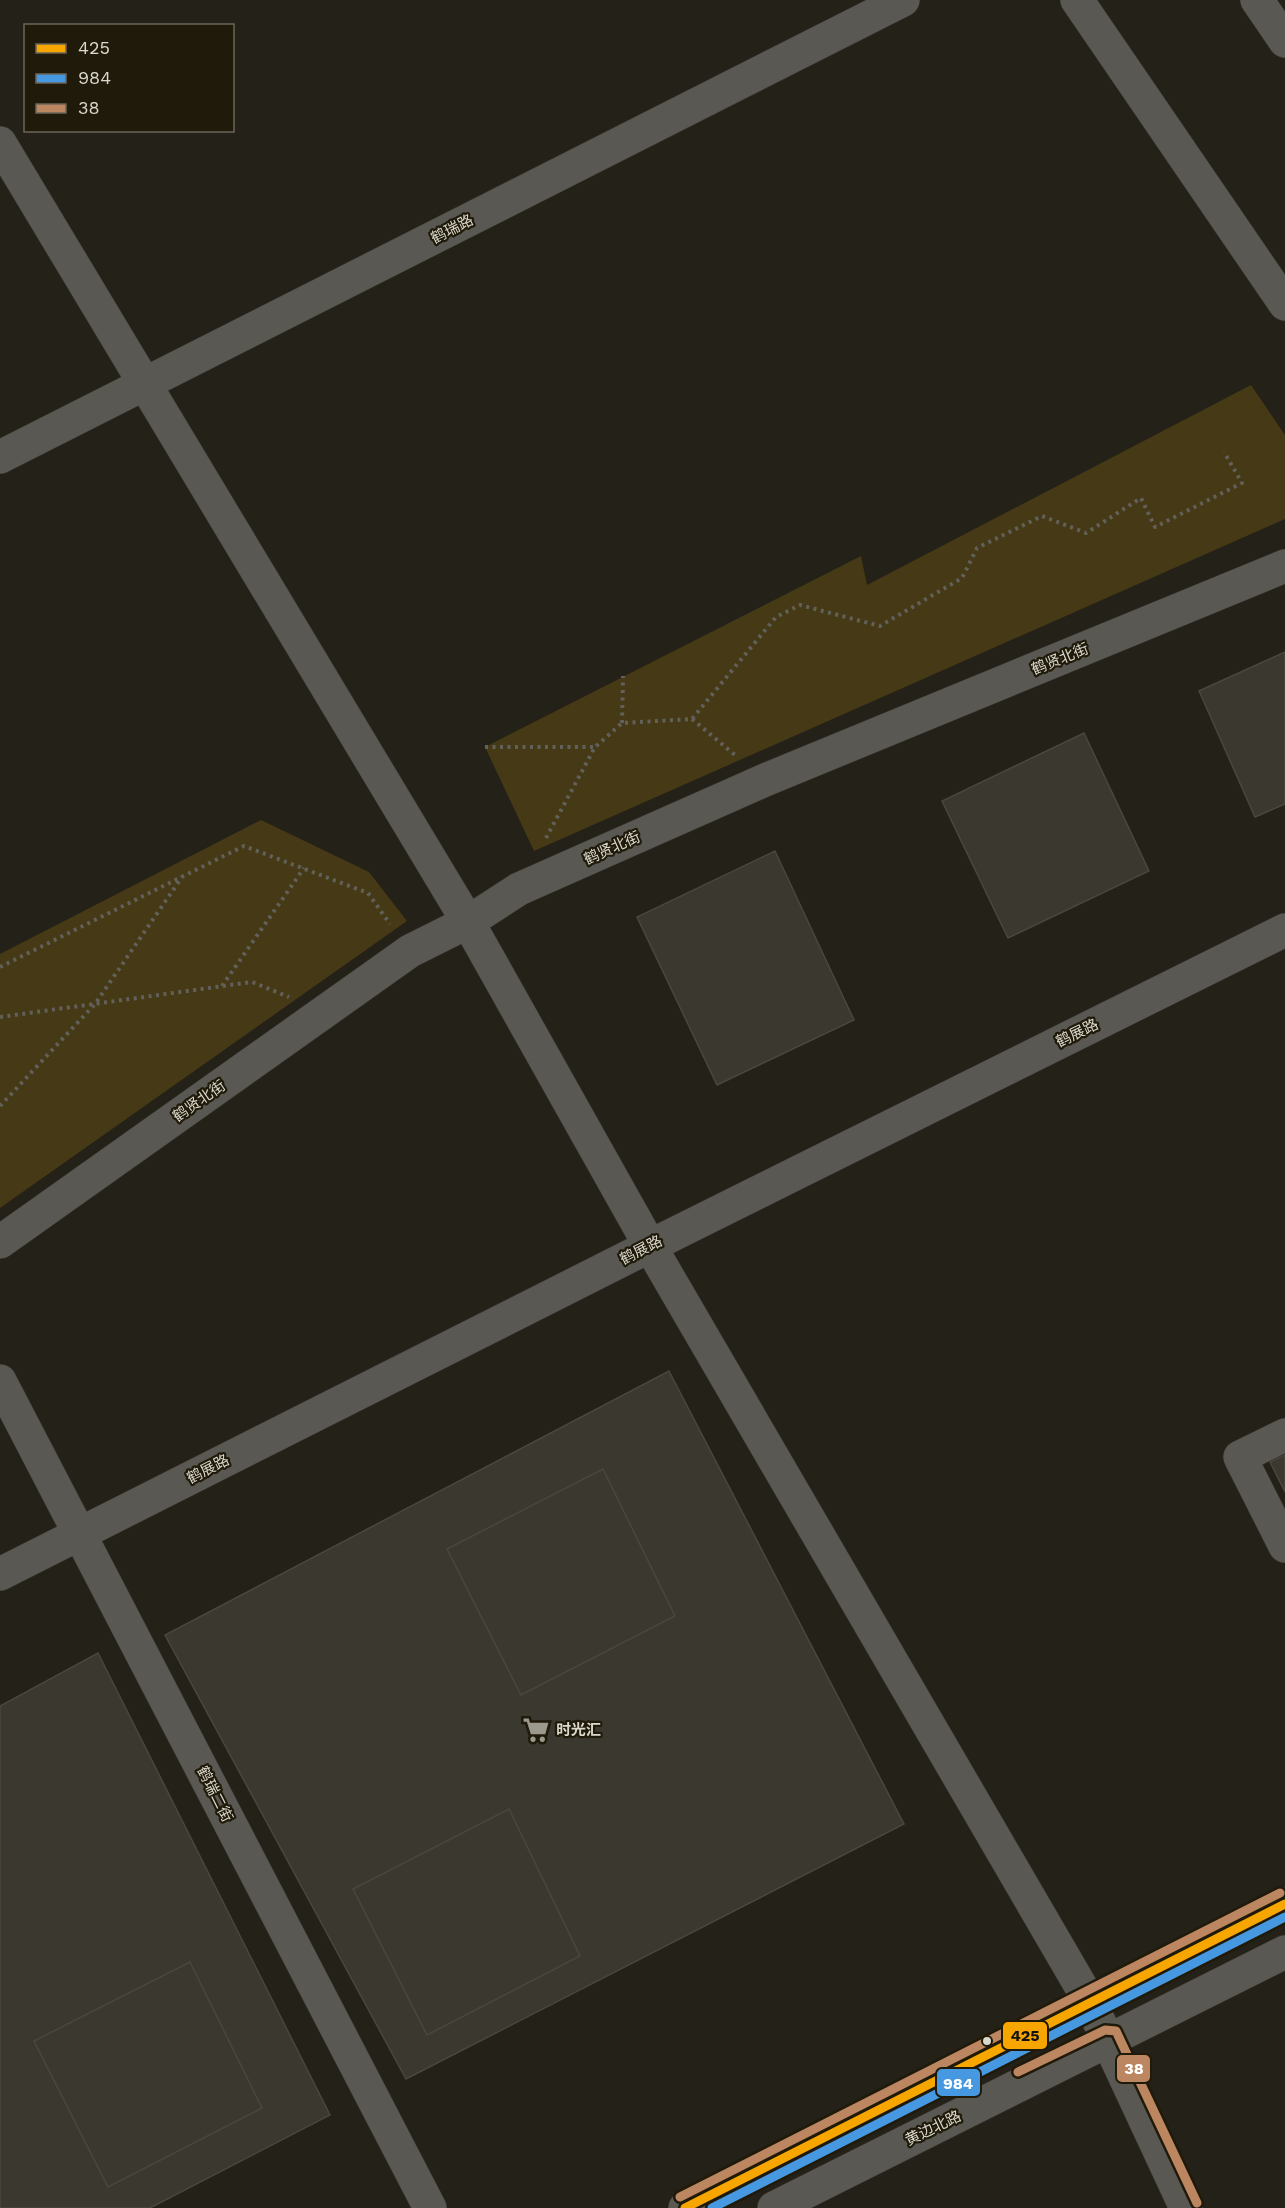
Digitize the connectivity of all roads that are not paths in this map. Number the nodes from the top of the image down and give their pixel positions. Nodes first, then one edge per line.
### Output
1 (903, 0) edge
2 (1077, 0) edge
3 (1257, 0) edge
4 (1285, 41) edge
5 (0, 143) edge
6 (1285, 304) edge
7 (146, 385) junction
8 (0, 457) edge
9 (1285, 566) edge
10 (468, 922) junction
11 (1285, 930) edge
12 (0, 1242) edge
13 (650, 1246) junction
14 (0, 1381) edge
15 (1285, 1435) edge
16 (80, 1534) junction
17 (1285, 1546) edge
18 (0, 1574) edge
19 (1285, 1904) edge
20 (1285, 1952) edge
21 (1090, 2002) junction
22 (1109, 2041) junction
23 (847, 2126) junction
24 (865, 2162) junction
25 (430, 2208) edge
26 (685, 2208) edge
27 (774, 2208) edge
28 (1186, 2208) edge

1 - 7 street, 鹤瑞路
2 - 6 street
3 - 4 street
5 - 7 street
7 - 8 street, 鹤瑞路
7 - 10 street
9 - 10 street, 鹤贤北街
10 - 12 street, 鹤贤北街
10 - 13 street
11 - 13 street, 鹤展路
13 - 16 street, 鹤展路
13 - 21 street
14 - 16 street, 鹤瑞二街
15 - 17 street
16 - 18 street, 鹤展路
16 - 25 street, 鹤瑞二街
19 - 21 street
20 - 22 street, 黄边北路
21 - 22 street
21 - 23 street
22 - 24 street, 黄边北路
22 - 28 street
23 - 24 street
23 - 26 street
24 - 27 street, 黄边北路

